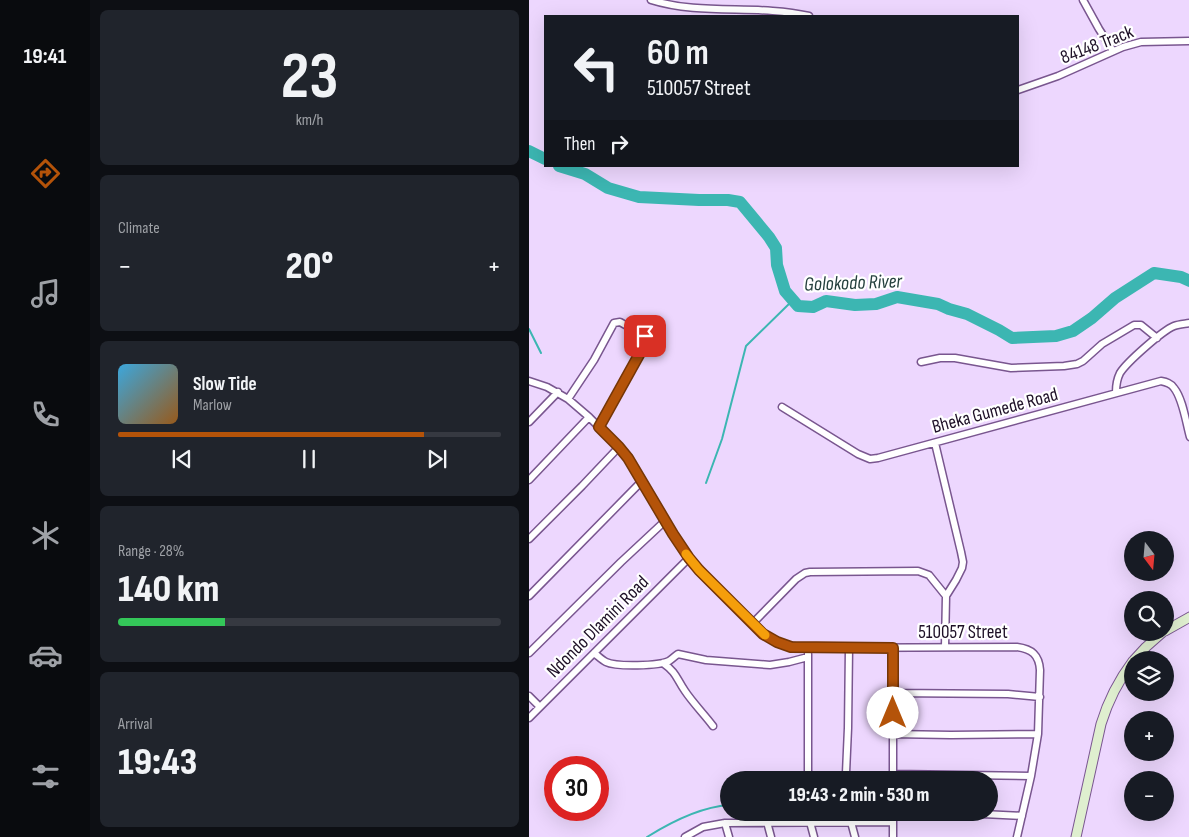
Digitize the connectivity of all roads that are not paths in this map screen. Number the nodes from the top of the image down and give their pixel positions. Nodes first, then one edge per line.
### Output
1 (651, 0) edge
2 (1083, 0) edge
3 (802, 15) edge
4 (1189, 41) edge
5 (1113, 51) junction
6 (1019, 90) edge
7 (1189, 323) edge
8 (1157, 338) junction
9 (921, 362) dead end
10 (529, 381) edge
11 (558, 392) junction
12 (1115, 392) junction
13 (568, 399) junction
14 (782, 407) dead end
15 (589, 417) junction
16 (529, 422) edge
17 (599, 427) junction
18 (1189, 437) edge
19 (935, 443) junction
20 (619, 447) junction
21 (529, 480) edge
22 (641, 482) junction
23 (665, 521) junction
24 (529, 539) edge
25 (689, 558) junction
26 (529, 596) edge
27 (946, 596) junction
28 (1189, 617) edge
29 (753, 623) junction
30 (1174, 626) edge
31 (1153, 641) edge
32 (945, 647) junction
33 (809, 648) junction
34 (849, 648) junction
35 (893, 648) junction
36 (1142, 651) edge
37 (529, 653) edge
38 (594, 653) junction
39 (809, 657) junction
40 (663, 663) junction
41 (1124, 673) edge
42 (893, 693) junction
43 (529, 696) edge
44 (1040, 697) junction
45 (540, 707) junction
46 (529, 718) edge
47 (713, 726) dead end
48 (893, 734) junction
49 (1037, 734) junction
50 (808, 771) edge
51 (846, 771) edge
52 (893, 771) edge
53 (998, 776) edge
54 (1031, 776) junction
55 (998, 815) edge
56 (1022, 816) junction
57 (859, 821) edge
58 (893, 821) edge
59 (767, 822) junction
60 (810, 822) junction
61 (851, 822) junction
62 (725, 823) junction
63 (685, 837) edge
64 (729, 837) edge
65 (771, 837) edge
66 (814, 837) edge
67 (855, 837) edge
68 (893, 837) edge
69 (1017, 837) edge
70 (1076, 837) edge

1 - 3 street
2 - 5 street
4 - 5 street, 84148 Track
5 - 6 street, 84148 Track
7 - 8 street
8 - 9 street
8 - 12 street
10 - 11 street, 510057 Street
11 - 13 street, 510057 Street
11 - 16 street
12 - 18 street, Bheka Gumede Road
12 - 19 street, Bheka Gumede Road
13 - 15 street, 510057 Street
13 - 17 street
14 - 19 street, Bheka Gumede Road
15 - 17 street, 510057 Street
15 - 21 street
17 - 20 street, 510057 Street
19 - 27 street
20 - 22 street, 510057 Street
20 - 24 street
22 - 23 street, 510057 Street
22 - 26 street
23 - 25 street, 510057 Street
23 - 37 street
25 - 29 street, 510057 Street
25 - 38 street, Ndondo Dlamini Road
27 - 29 street
27 - 32 street
28 - 30 main road
29 - 33 street, 510057 Street
31 - 36 main road
32 - 35 street, 510057 Street
32 - 44 street, 510057 Street
33 - 34 street, 510057 Street
33 - 39 street
34 - 35 street, 510057 Street
34 - 51 street
35 - 42 street
38 - 40 street
38 - 45 street, Ndondo Dlamini Road
39 - 40 street
39 - 50 street
40 - 47 street
41 - 70 main road
42 - 44 street
42 - 48 street
43 - 45 street
44 - 49 street
45 - 46 street, Ndondo Dlamini Road
48 - 49 street
48 - 52 street
49 - 54 street
53 - 54 street
54 - 56 street
55 - 56 street
56 - 69 street
57 - 61 street
58 - 68 street
59 - 60 street
59 - 62 street
59 - 65 street
60 - 61 street
60 - 66 street
61 - 67 street
62 - 63 street
62 - 64 street

